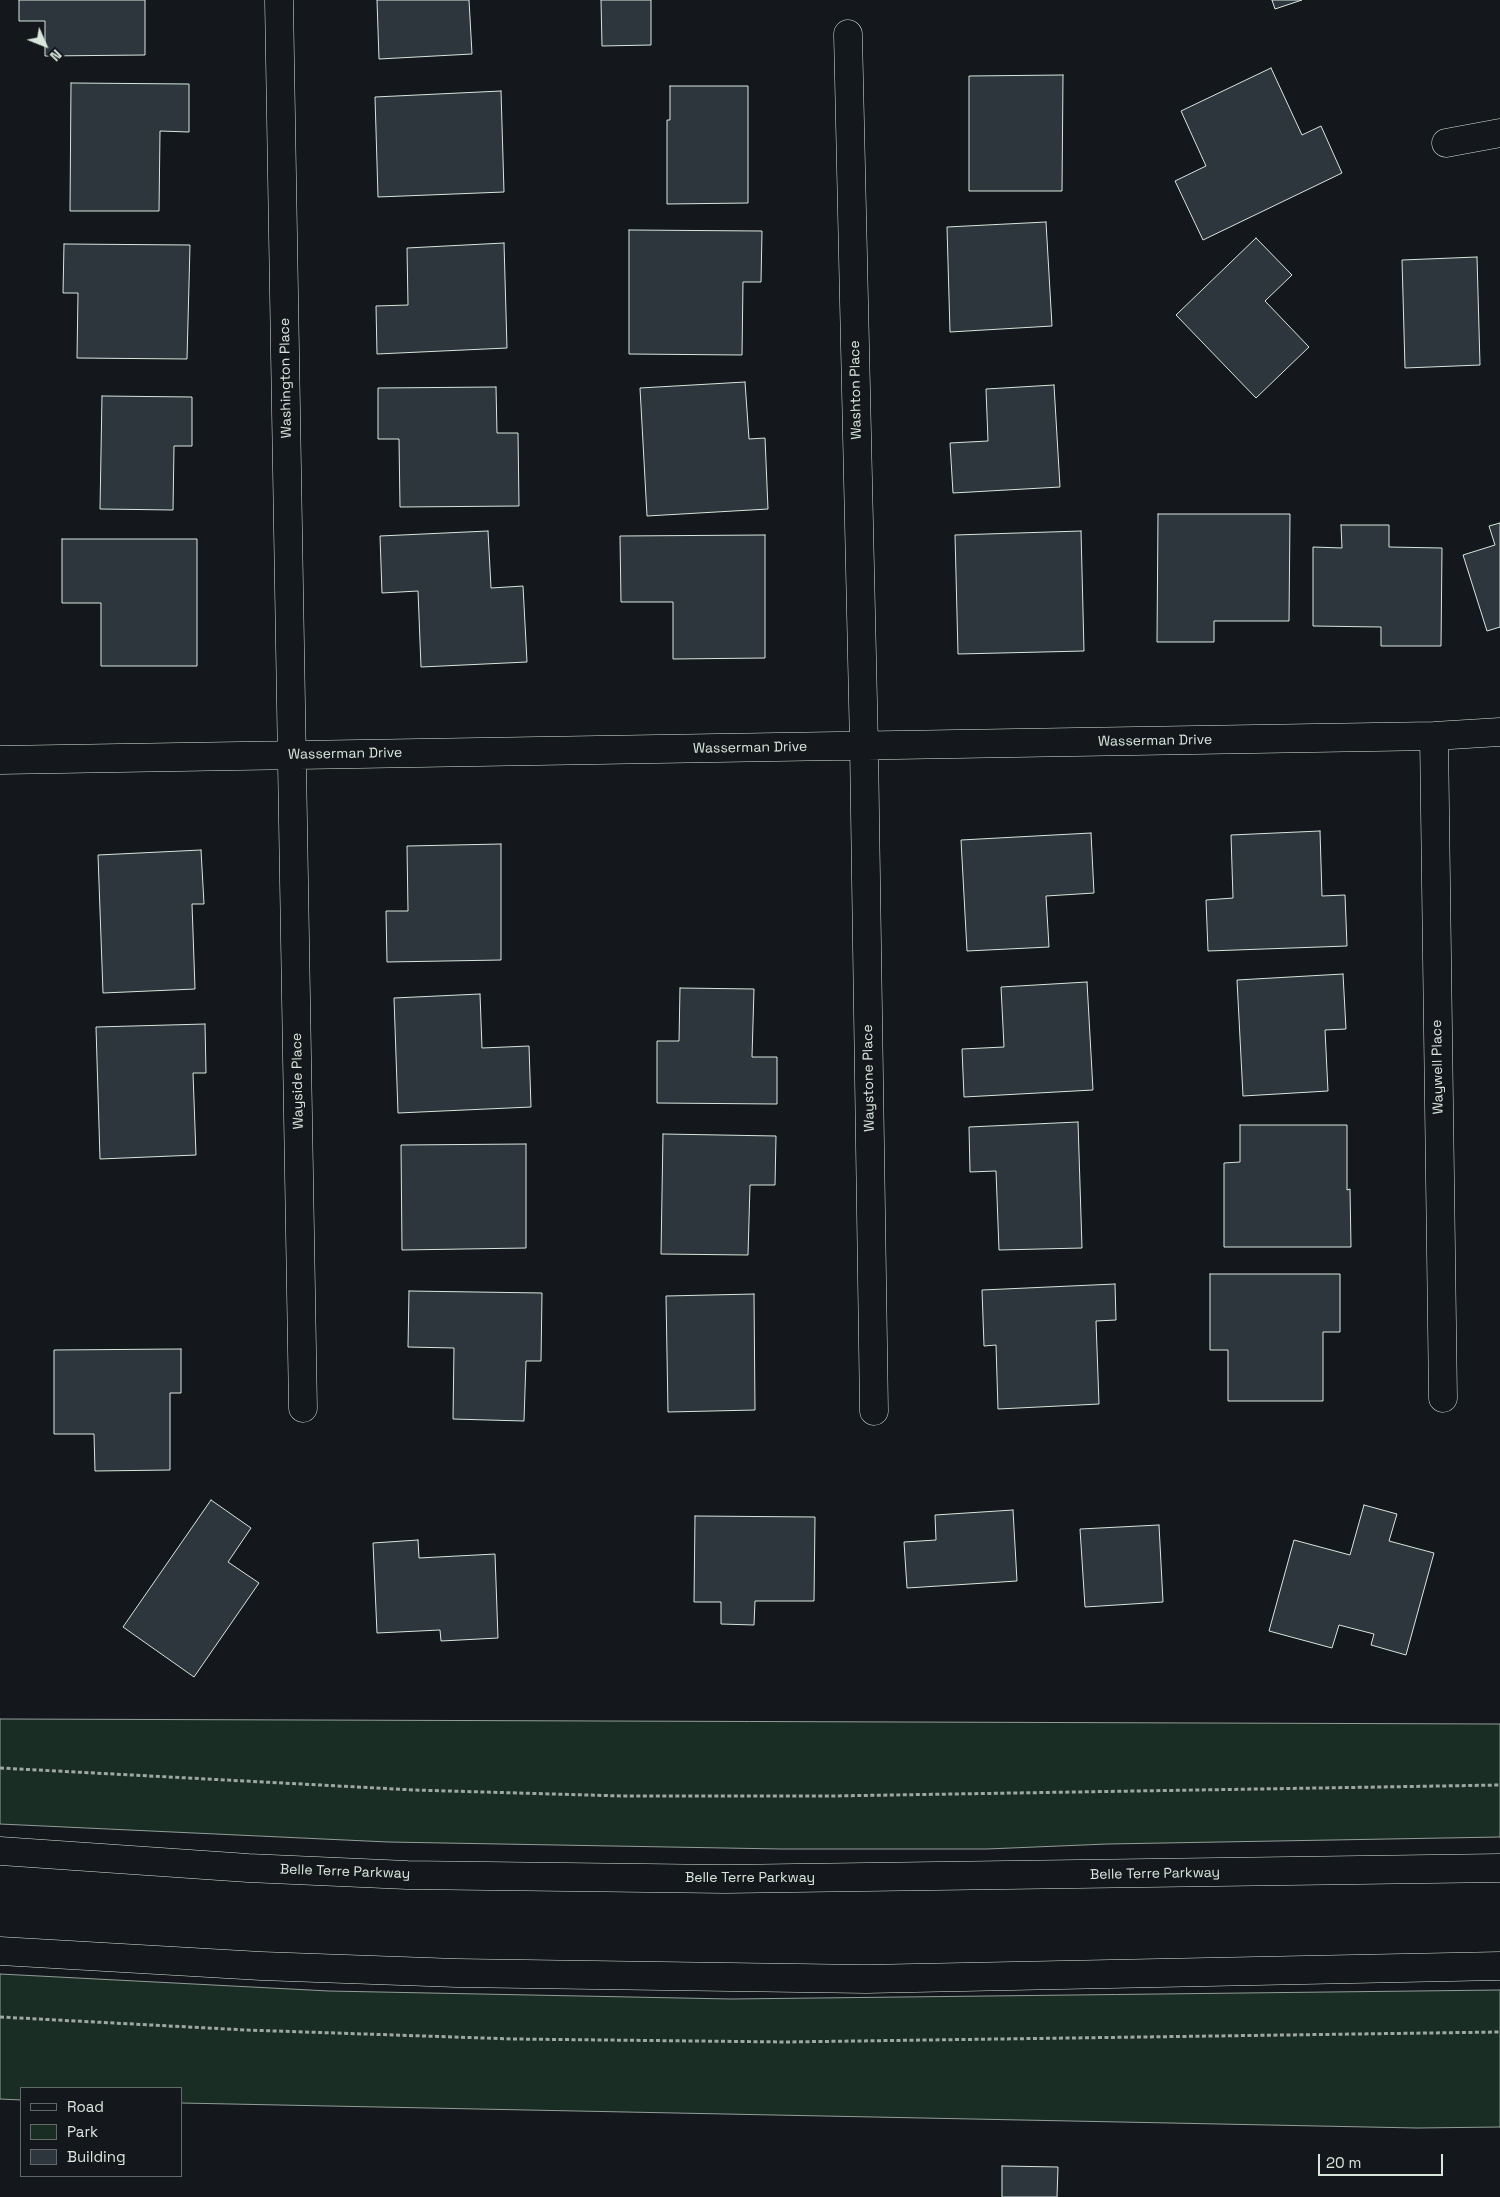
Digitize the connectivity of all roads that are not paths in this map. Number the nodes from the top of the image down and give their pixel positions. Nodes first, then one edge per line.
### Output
1 (279, 0) edge
2 (848, 34) dead end
3 (1500, 133) edge
4 (1446, 143) dead end
5 (1500, 732) edge
6 (1434, 736) junction
7 (864, 746) junction
8 (293, 755) junction
9 (0, 760) edge
10 (1443, 1398) dead end
11 (303, 1408) dead end
12 (874, 1411) dead end
13 (0, 1851) edge
14 (1500, 1868) edge
15 (0, 1951) edge
16 (1500, 1966) edge

1 - 8 street, Washington Place
2 - 7 street, Washton Place
3 - 4 street
5 - 6 street, Wasserman Drive
6 - 7 street, Wasserman Drive
6 - 10 street, Waywell Place
7 - 8 street, Wasserman Drive
7 - 12 street, Waystone Place
8 - 9 street, Wasserman Drive
8 - 11 street, Wayside Place
13 - 14 street, Belle Terre Parkway
15 - 16 street

